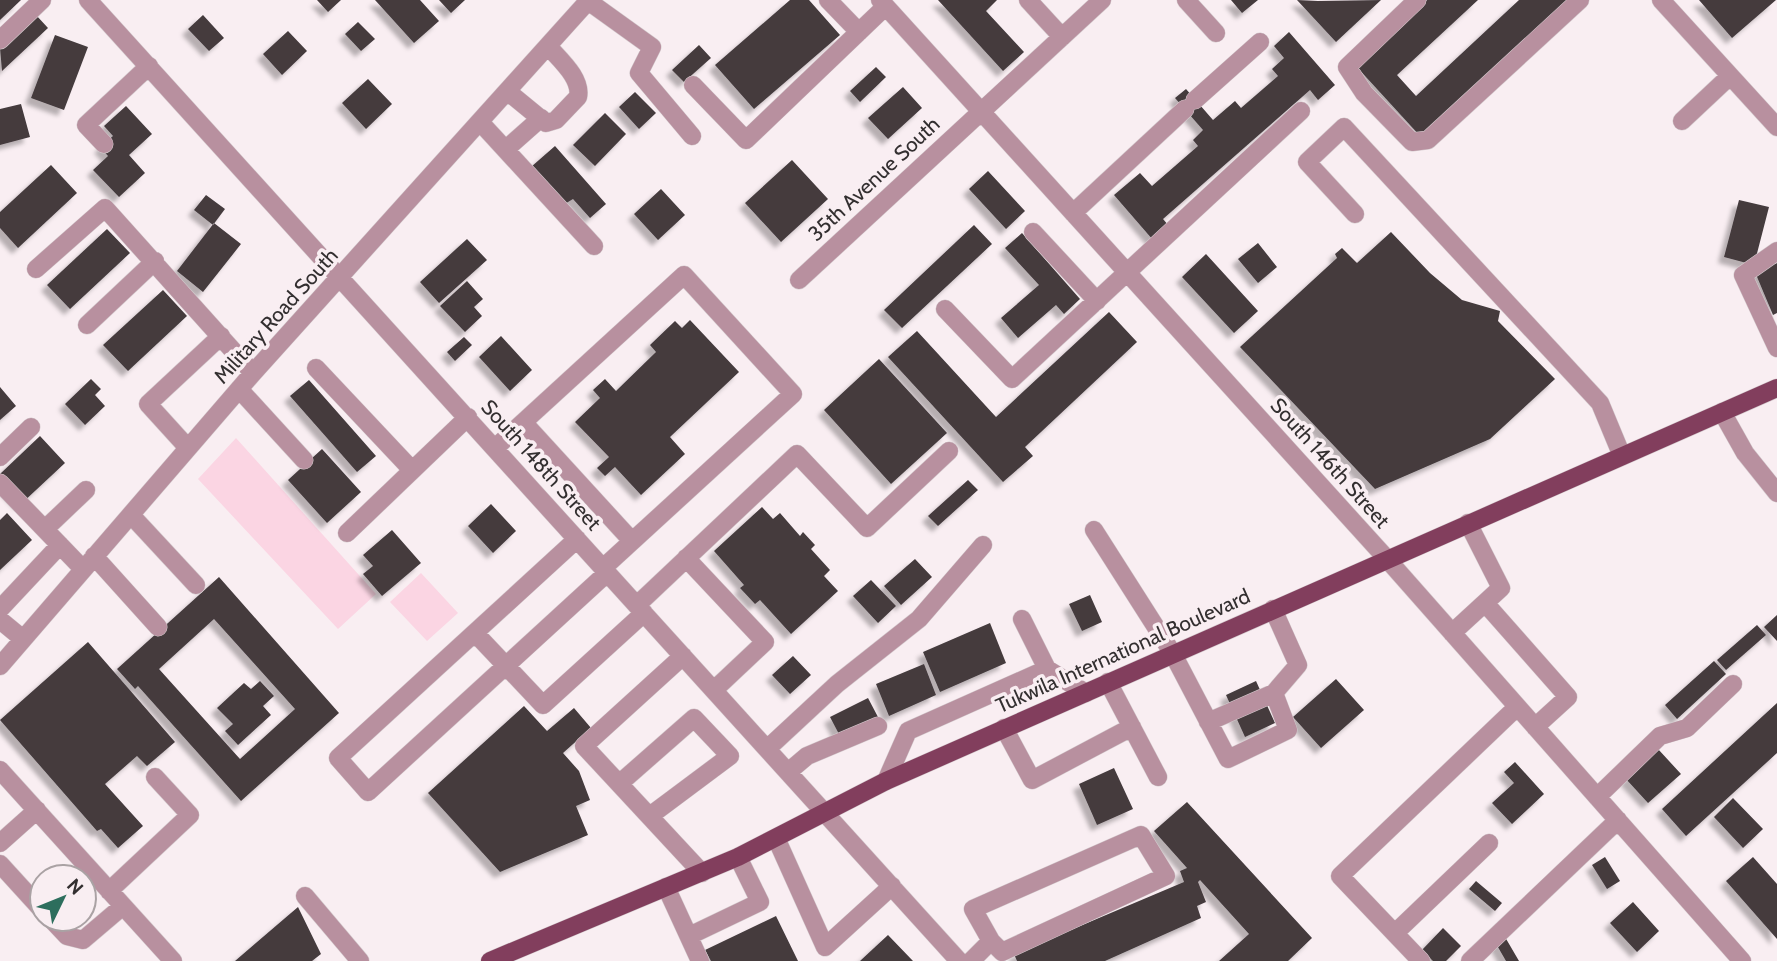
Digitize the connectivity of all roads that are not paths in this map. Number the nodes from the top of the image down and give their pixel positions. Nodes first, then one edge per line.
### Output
1 (42, 0) edge
2 (88, 0) edge
3 (588, 0) edge
4 (828, 0) edge
5 (1028, 0) edge
6 (1102, 0) edge
7 (1186, 0) edge
8 (1417, 0) edge
9 (1580, 0) edge
10 (1661, 0) edge
11 (883, 4) edge
12 (859, 32) junction
13 (1216, 33) dead end
14 (1062, 37) junction
15 (0, 40) edge
16 (1259, 41) dead end
17 (548, 46) junction
18 (149, 66) junction
19 (1730, 76) junction
20 (693, 85) dead end
21 (508, 91) junction
22 (980, 111) junction
23 (1301, 111) dead end
24 (541, 118) junction
25 (1682, 121) dead end
26 (480, 122) junction
27 (1777, 127) edge
28 (692, 136) dead end
29 (104, 144) dead end
30 (506, 149) junction
31 (1073, 213) junction
32 (1355, 214) dead end
33 (1033, 232) dead end
34 (594, 246) dead end
35 (1777, 251) edge
36 (155, 261) junction
37 (36, 269) dead end
38 (1128, 274) junction
39 (342, 277) junction
40 (799, 279) dead end
41 (1097, 302) junction
42 (945, 309) dead end
43 (87, 325) dead end
44 (221, 336) junction
45 (1777, 348) edge
46 (316, 368) dead end
47 (253, 373) junction
48 (1777, 388) edge
49 (239, 389) junction
50 (1722, 412) junction
51 (468, 417) junction
52 (524, 423) junction
53 (31, 427) dead end
54 (188, 448) junction
55 (495, 448) junction
56 (949, 451) dead end
57 (1622, 456) junction
58 (0, 457) edge
59 (304, 460) dead end
60 (412, 470) junction
61 (86, 490) dead end
62 (3, 493) edge
63 (1777, 493) edge
64 (131, 515) junction
65 (1468, 523) junction
66 (45, 529) junction
67 (1094, 530) dead end
68 (347, 533) dead end
69 (577, 539) junction
70 (632, 541) junction
71 (60, 545) junction
72 (983, 545) dead end
73 (686, 558) junction
74 (1387, 559) junction
75 (89, 563) junction
76 (605, 570) junction
77 (196, 585) dead end
78 (1485, 603) junction
79 (0, 609) edge
80 (640, 609) junction
81 (1273, 609) junction
82 (1022, 619) dead end
83 (0, 620) edge
84 (158, 627) dead end
85 (475, 633) junction
86 (1452, 633) junction
87 (23, 639) junction
88 (1173, 654) junction
89 (683, 656) junction
90 (506, 665) junction
91 (0, 666) edge
92 (1047, 669) junction
93 (1108, 682) junction
94 (1733, 684) dead end
95 (714, 690) junction
96 (1086, 693) junction
97 (1269, 695) junction
98 (1517, 707) junction
99 (1208, 722) junction
100 (878, 726) dead end
101 (1132, 727) junction
102 (1535, 727) junction
103 (1004, 728) junction
104 (767, 748) junction
105 (0, 770) edge
106 (788, 772) junction
107 (155, 777) dead end
108 (1158, 777) dead end
109 (886, 781) junction
110 (620, 783) junction
111 (1597, 797) junction
112 (37, 810) junction
113 (825, 813) junction
114 (651, 815) junction
115 (1618, 820) junction
116 (776, 838) junction
117 (0, 843) edge
118 (1489, 843) dead end
119 (738, 857) junction
120 (0, 864) edge
121 (702, 873) junction
122 (891, 886) junction
123 (666, 887) junction
124 (109, 891) junction
125 (28, 895) edge
126 (305, 895) dead end
127 (123, 906) junction
128 (98, 927) edge
129 (63, 933) edge
130 (91, 933) edge
131 (1395, 933) junction
132 (689, 936) junction
133 (1001, 951) edge
134 (173, 961) edge
135 (360, 961) edge
136 (490, 961) edge
137 (699, 961) edge
138 (959, 961) edge
139 (971, 961) edge
140 (1421, 961) edge
141 (1470, 961) edge
142 (1742, 961) edge

1 - 15 street
2 - 18 street, South 148th Street
3 - 17 street, Military Road South
3 - 28 street
4 - 12 street
5 - 14 street
6 - 14 street, 35th Avenue South
7 - 13 street
8 - 9 street
10 - 19 street
11 - 12 street
11 - 22 street, South 146th Street
12 - 20 street
14 - 22 street, 35th Avenue South
16 - 31 street
17 - 21 street, Military Road South
17 - 24 street
18 - 29 street
18 - 39 street, South 148th Street
19 - 25 street
19 - 27 street
21 - 24 street
21 - 26 street, Military Road South
22 - 31 street, South 146th Street
22 - 40 street, 35th Avenue South
23 - 38 street
24 - 30 street
26 - 30 street
26 - 39 street, Military Road South
30 - 34 street
31 - 38 street, South 146th Street
32 - 57 street
33 - 41 street
35 - 45 street
36 - 37 street
36 - 43 street
36 - 44 street
38 - 41 street
38 - 74 street, South 146th Street
39 - 47 street, Military Road South
39 - 51 street, South 148th Street
41 - 42 street
44 - 47 street
44 - 54 street
46 - 60 street
47 - 49 street, Military Road South
48 - 50 main road, Tukwila International Boulevard
49 - 54 street, Military Road South
49 - 59 street
50 - 57 main road, Tukwila International Boulevard
50 - 63 street
51 - 55 street, South 148th Street
51 - 60 street
52 - 55 street
52 - 70 street
52 - 70 street
53 - 58 street
54 - 64 street, Military Road South
55 - 69 street, South 148th Street
56 - 73 street
57 - 65 main road, Tukwila International Boulevard
60 - 68 street
61 - 66 street
62 - 66 street
64 - 75 street, Military Road South
64 - 77 street
65 - 74 main road, Tukwila International Boulevard
65 - 78 street
66 - 71 street
67 - 88 street
69 - 76 street, South 148th Street
69 - 85 street
70 - 76 street
71 - 75 street
71 - 79 street
72 - 104 street
73 - 80 street
73 - 95 street
74 - 81 main road, Tukwila International Boulevard
74 - 86 street, South 146th Street
75 - 84 street
75 - 87 street, Military Road South
76 - 80 street, South 148th Street
76 - 90 street
78 - 86 street
78 - 102 street
80 - 89 street, South 148th Street
80 - 90 street
81 - 88 main road, Tukwila International Boulevard
81 - 97 street
82 - 92 street
83 - 87 street
85 - 90 street
85 - 90 street
86 - 98 street, South 146th Street
87 - 91 street, Military Road South
88 - 93 main road, Tukwila International Boulevard
88 - 99 street
89 - 95 street, South 148th Street
89 - 110 street
92 - 96 street
92 - 109 street
93 - 96 main road, Tukwila International Boulevard
93 - 101 street
94 - 111 street
95 - 104 street, South 148th Street
96 - 103 main road, Tukwila International Boulevard
97 - 99 street
97 - 99 street
98 - 102 street, South 146th Street
98 - 131 street
100 - 106 street
101 - 103 street
101 - 108 street
102 - 111 street, South 146th Street
103 - 109 main road, Tukwila International Boulevard
104 - 106 street, South 148th Street
105 - 112 street
106 - 113 street, South 148th Street
107 - 124 street
109 - 113 main road, Tukwila International Boulevard
110 - 114 street
110 - 114 street
111 - 115 street, South 146th Street
112 - 117 street
112 - 124 street
113 - 116 main road, Tukwila International Boulevard
113 - 122 street, South 148th Street
114 - 121 street
115 - 141 street
115 - 142 street, South 146th Street
116 - 119 main road, Tukwila International Boulevard
116 - 122 street
118 - 131 street
119 - 121 main road, Tukwila International Boulevard
119 - 132 street
120 - 125 street
121 - 123 main road, Tukwila International Boulevard
122 - 138 street, South 148th Street
123 - 132 street
123 - 136 main road, Tukwila International Boulevard
124 - 127 street
126 - 135 street
127 - 128 street
127 - 134 street
129 - 130 street
131 - 140 street
132 - 137 street
133 - 133 street
133 - 139 street

